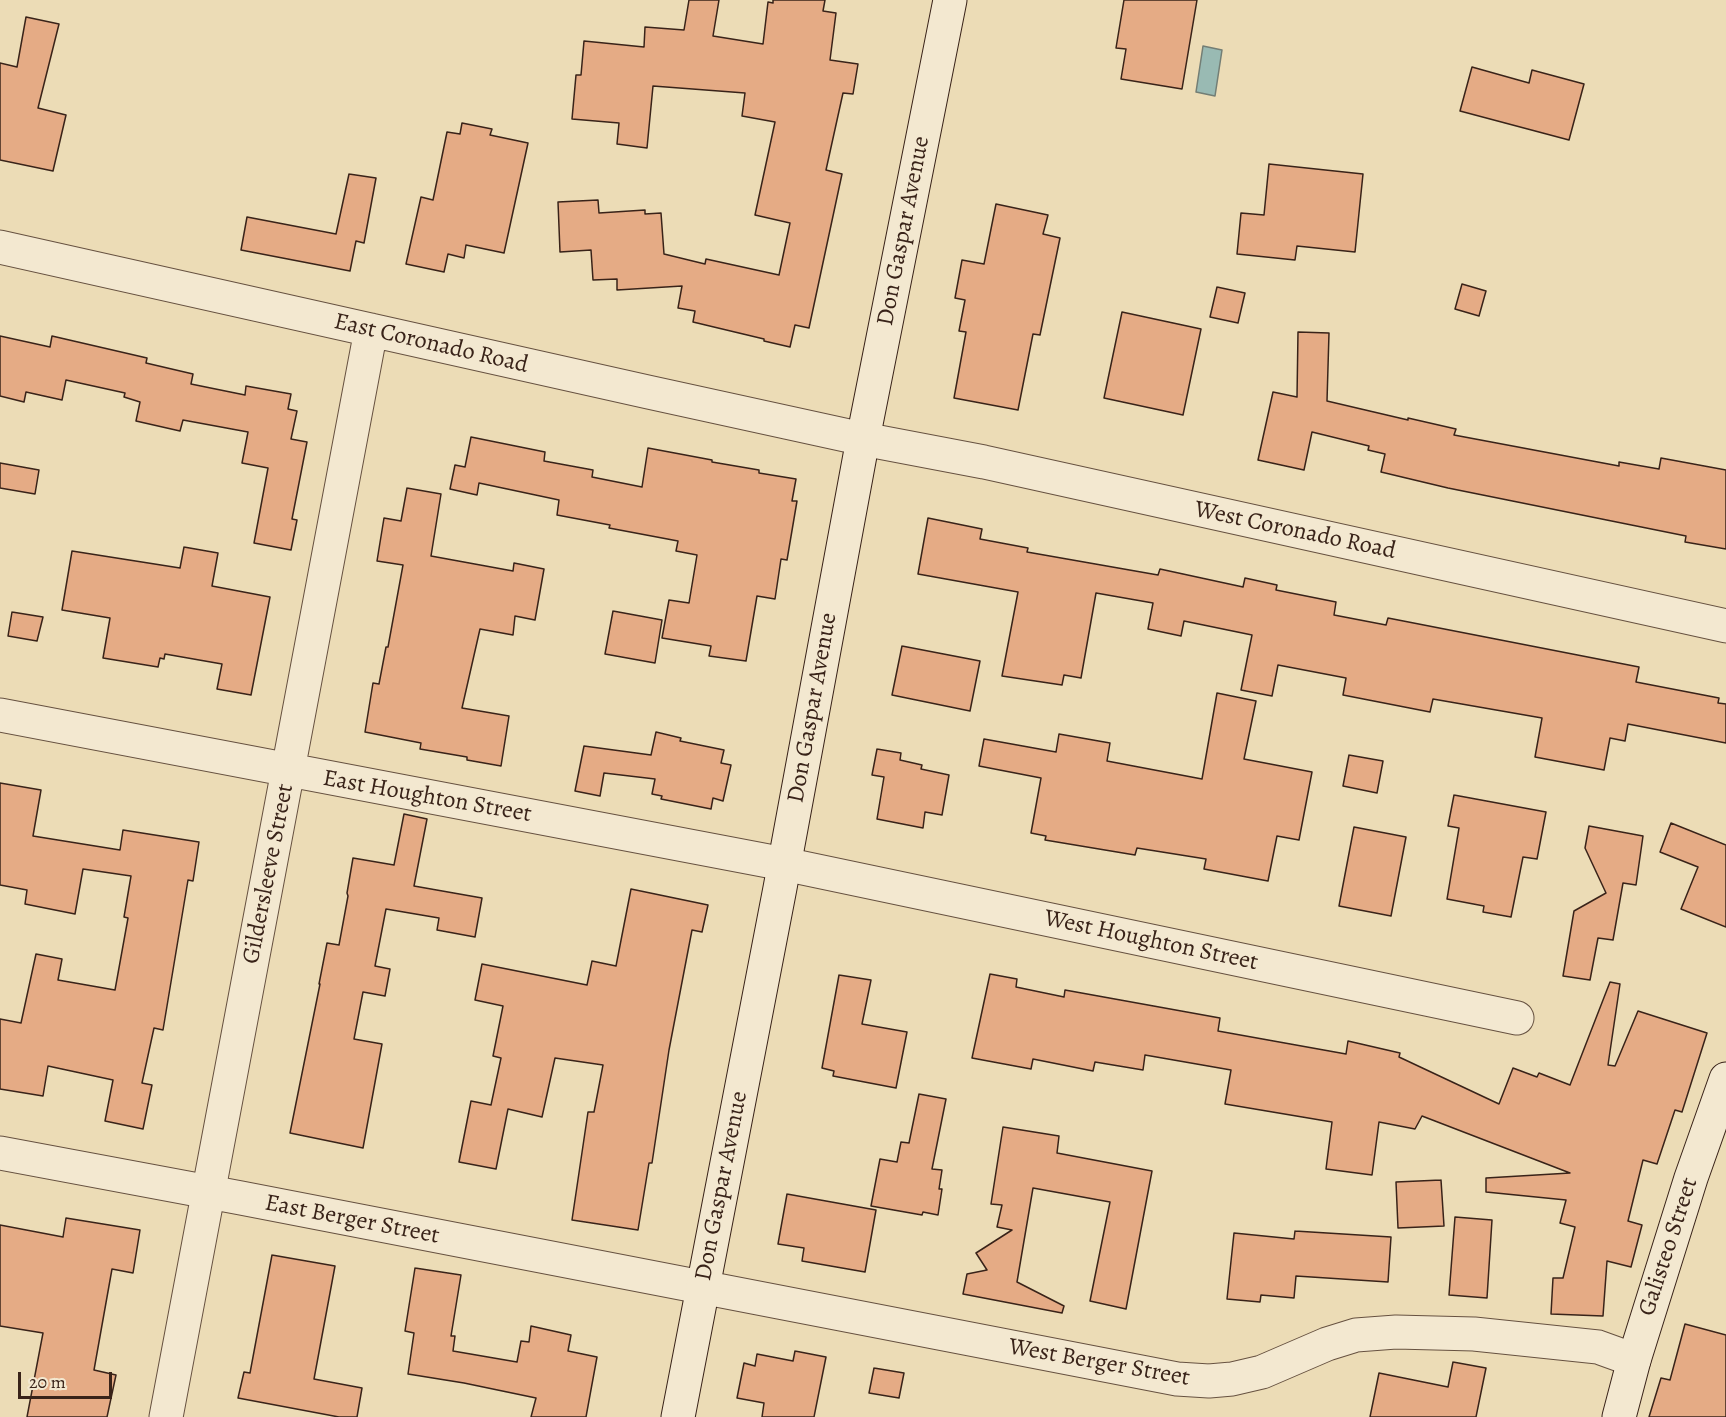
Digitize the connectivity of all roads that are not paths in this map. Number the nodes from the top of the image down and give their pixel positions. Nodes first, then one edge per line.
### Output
1 (950, 0) edge
2 (0, 247) edge
3 (371, 330) junction
4 (863, 439) junction
5 (1726, 626) edge
6 (0, 715) edge
7 (289, 772) junction
8 (784, 864) junction
9 (1517, 1018) dead end
10 (1726, 1078) edge
11 (0, 1153) edge
12 (208, 1191) junction
13 (703, 1288) junction
14 (1634, 1360) junction
15 (166, 1417) edge
16 (678, 1417) edge
17 (1620, 1417) edge

1 - 4 street, Don Gaspar Avenue
2 - 3 street, East Coronado Road
3 - 4 street, East Coronado Road
3 - 7 street, Gildersleeve Street
4 - 5 street, West Coronado Road
4 - 8 street, Don Gaspar Avenue
6 - 7 street, East Houghton Street
7 - 8 street, East Houghton Street
7 - 12 street, Gildersleeve Street
8 - 9 street, West Houghton Street
8 - 13 street, Don Gaspar Avenue
10 - 14 street, Galisteo Street
11 - 12 street, East Berger Street
12 - 13 street, East Berger Street
12 - 15 street, Gildersleeve Street
13 - 14 street, West Berger Street
13 - 16 street, Don Gaspar Avenue
14 - 17 street, Galisteo Street

